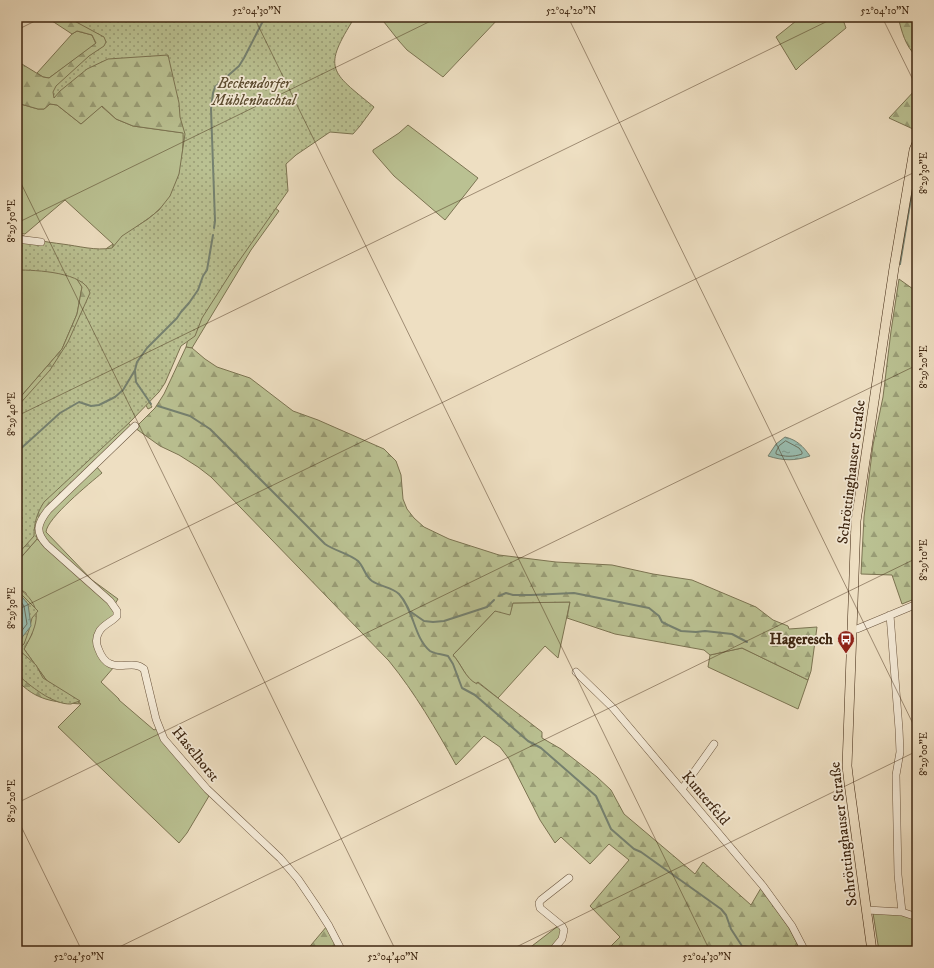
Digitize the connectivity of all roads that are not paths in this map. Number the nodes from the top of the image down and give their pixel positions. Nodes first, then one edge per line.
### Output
1 (917, 143) edge
2 (17, 239) edge
3 (41, 242) dead end
4 (135, 426) dead end
5 (917, 604) edge
6 (890, 615) junction
7 (852, 629) junction
8 (576, 672) dead end
9 (714, 744) dead end
10 (682, 789) junction
11 (569, 878) dead end
12 (866, 910) junction
13 (902, 912) junction
14 (917, 917) edge
15 (342, 951) edge
16 (552, 951) edge
17 (805, 951) edge
18 (872, 951) edge

1 - 7 main road, Schröttinghauser Straße
2 - 3 street
4 - 15 street, Haselhorst
5 - 6 street
6 - 7 street
6 - 13 street
7 - 12 main road, Schröttinghauser Straße
8 - 10 street, Kunterfeld
9 - 10 street
10 - 17 street, Kunterfeld
11 - 16 street
12 - 13 street
12 - 18 main road, Schröttinghauser Straße
13 - 14 street

